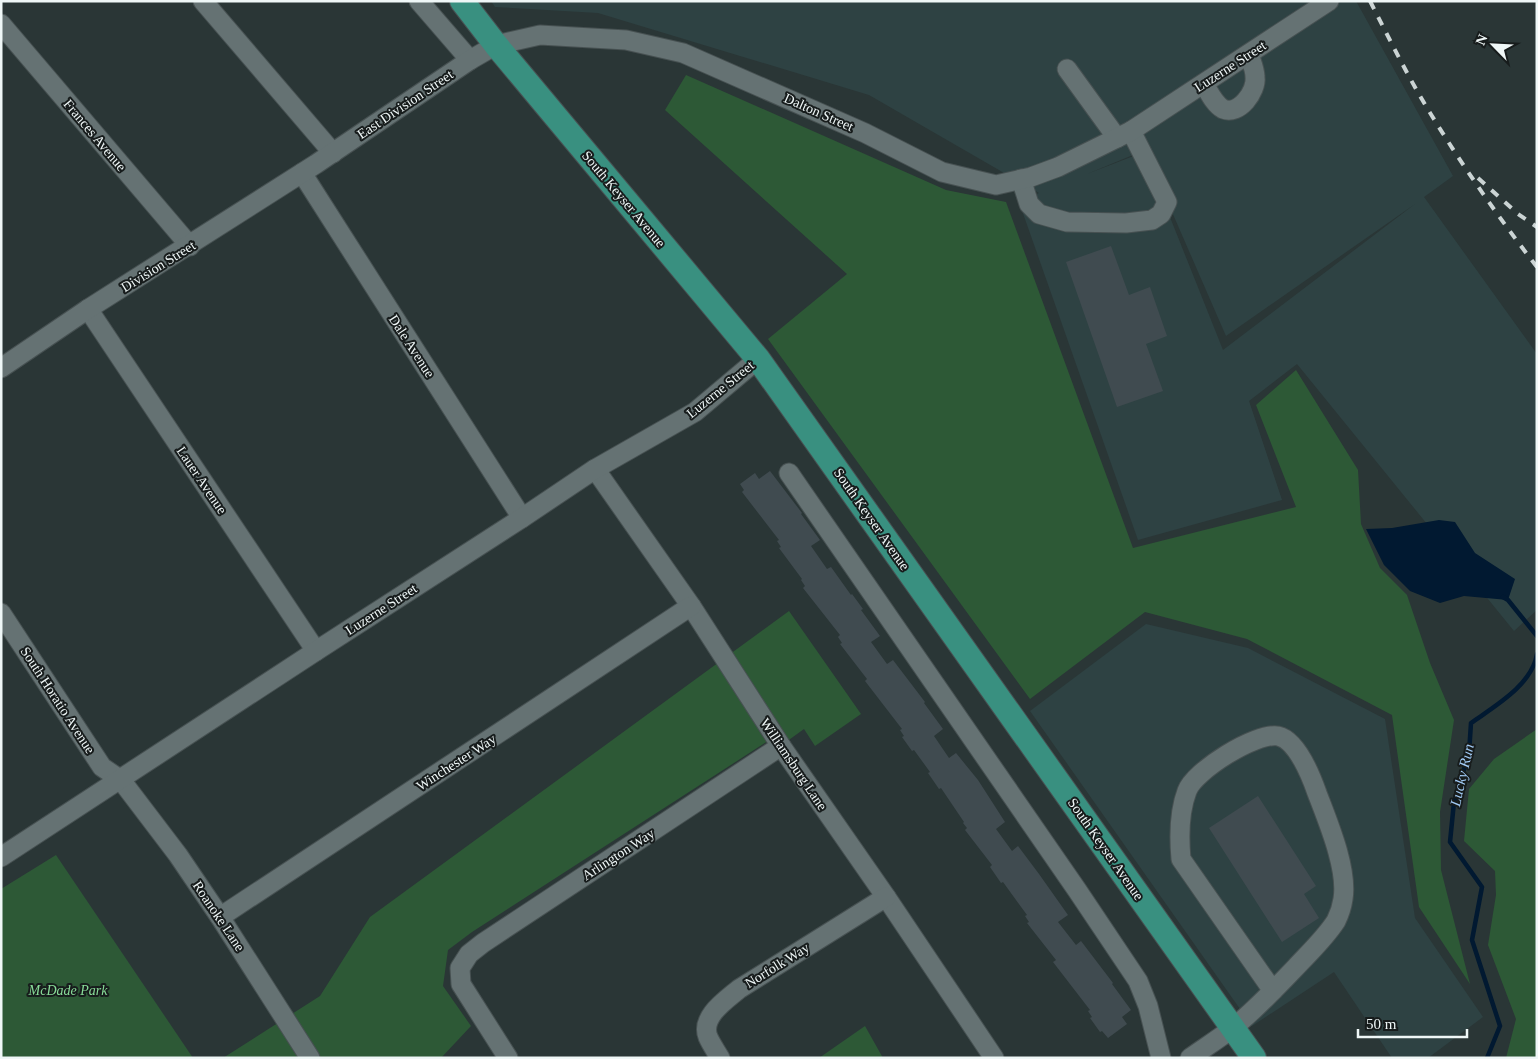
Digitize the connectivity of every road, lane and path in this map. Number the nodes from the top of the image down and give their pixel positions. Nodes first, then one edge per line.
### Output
1 (203, 1) edge
2 (419, 1) edge
3 (462, 1) edge
4 (1329, 1) edge
5 (1, 24) edge
6 (496, 45) junction
7 (1249, 54) junction
8 (470, 60) junction
9 (1068, 69) dead end
10 (1204, 84) junction
11 (1124, 135) junction
12 (333, 153) junction
13 (309, 169) junction
14 (1021, 179) junction
15 (190, 246) junction
16 (88, 309) junction
17 (758, 359) junction
18 (1, 368) edge
19 (595, 470) junction
20 (789, 473) dead end
21 (522, 518) junction
22 (691, 606) junction
23 (1, 614) edge
24 (316, 650) junction
25 (781, 746) junction
26 (121, 780) junction
27 (1, 857) edge
28 (886, 896) junction
29 (220, 917) junction
30 (1273, 991) junction
31 (1233, 1028) junction
32 (310, 1058) edge
33 (508, 1058) edge
34 (720, 1058) edge
35 (994, 1058) edge
36 (1161, 1058) edge
37 (1190, 1058) edge
38 (1254, 1058) edge

1 - 12 street
2 - 8 street
3 - 6 main road, South Keyser Avenue
4 - 7 street, Luzerne Street
5 - 15 street, Frances Avenue
6 - 8 street, East Division Street
6 - 14 street, Dalton Street
6 - 17 main road, South Keyser Avenue
7 - 10 street, Luzerne Street
7 - 10 street
8 - 12 street, East Division Street
9 - 11 street
10 - 11 street, Luzerne Street
11 - 14 street, Dalton Street
11 - 14 street
12 - 13 street, East Division Street
13 - 15 street, Division Street
13 - 21 street, Dale Avenue
15 - 16 street, Division Street
16 - 18 street, Division Street
16 - 24 street, Lauer Avenue
17 - 19 street, Luzerne Street
17 - 31 main road, South Keyser Avenue
19 - 21 street, Luzerne Street
19 - 22 street, Williamsburg Lane
20 - 36 street
21 - 24 street, Luzerne Street
22 - 25 street, Williamsburg Lane
22 - 29 street, Winchester Way
23 - 26 street, South Horatio Avenue
24 - 26 street, Luzerne Street
25 - 28 street, Williamsburg Lane
25 - 33 street, Arlington Way
26 - 27 street, Luzerne Street
26 - 29 street, Roanoke Lane
28 - 34 street, Norfolk Way
28 - 35 street, Williamsburg Lane
29 - 32 street, Roanoke Lane
30 - 30 street
30 - 31 street
31 - 37 street
31 - 38 main road, South Keyser Avenue

